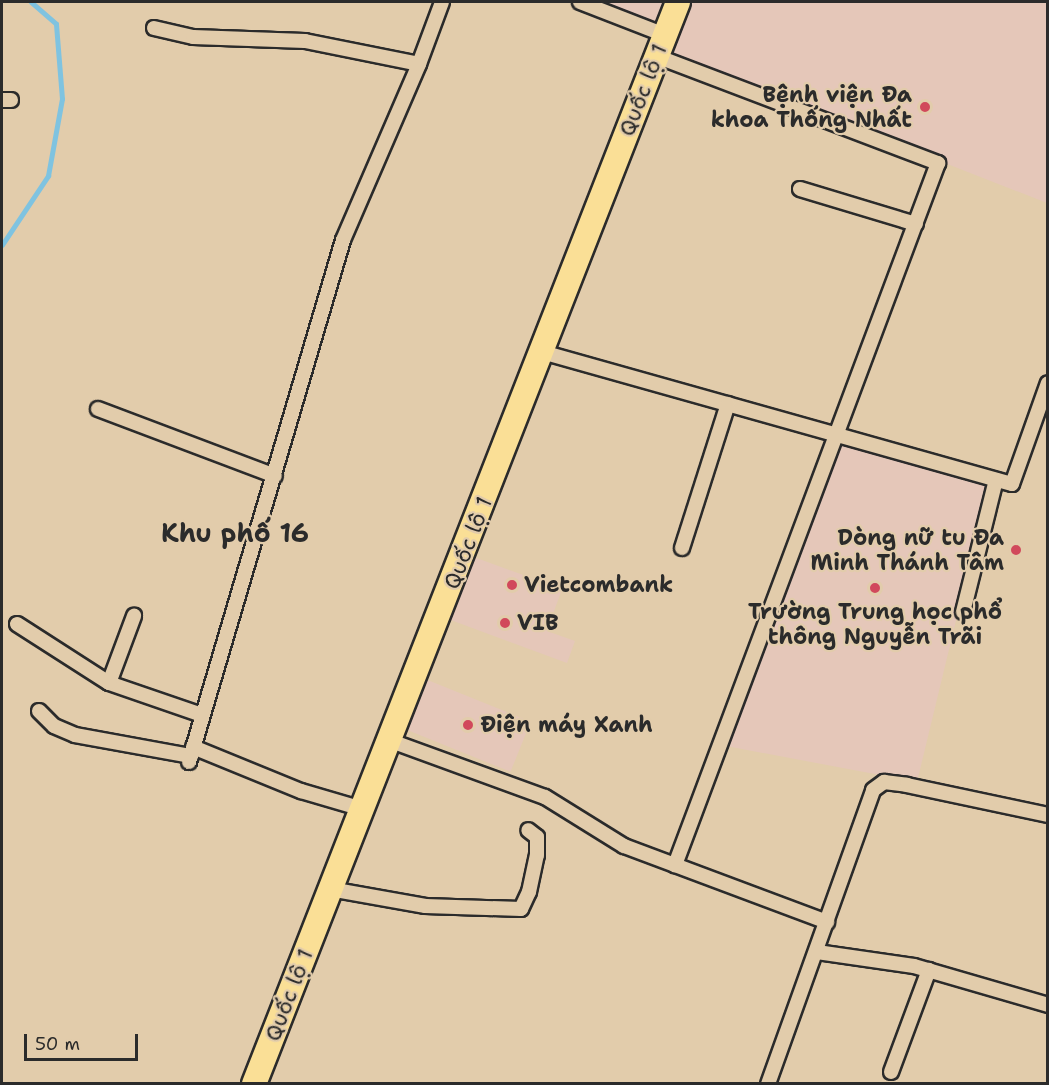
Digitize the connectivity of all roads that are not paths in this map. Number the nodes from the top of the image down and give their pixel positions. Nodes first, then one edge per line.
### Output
1 (442, 2) edge
2 (580, 2) edge
3 (678, 2) edge
4 (154, 28) dead end
5 (661, 46) junction
6 (419, 64) junction
7 (800, 189) dead end
8 (916, 224) junction
9 (542, 352) junction
10 (1047, 383) edge
11 (728, 404) junction
12 (98, 409) dead end
13 (838, 435) junction
14 (275, 476) junction
15 (996, 480) junction
16 (682, 548) dead end
17 (963, 612) dead end
18 (134, 616) dead end
19 (17, 624) dead end
20 (109, 683) junction
21 (39, 711) dead end
22 (202, 715) junction
23 (391, 741) junction
24 (191, 755) junction
25 (362, 809) junction
26 (1047, 815) edge
27 (528, 830) dead end
28 (675, 866) junction
29 (330, 889) junction
30 (827, 922) junction
31 (817, 952) junction
32 (929, 970) junction
33 (1047, 1005) edge
34 (891, 1072) dead end
35 (254, 1083) edge
36 (768, 1083) edge

1 - 6 street
2 - 5 street
3 - 5 highway, Quốc lộ 1
4 - 6 street
5 - 8 street
5 - 9 highway, Quốc lộ 1
6 - 14 street
7 - 8 street
8 - 13 street
9 - 11 street
9 - 23 highway, Quốc lộ 1
10 - 15 street
11 - 13 street
11 - 16 street
12 - 14 street
13 - 15 street
13 - 28 street
14 - 22 street
15 - 17 street
18 - 20 street
19 - 20 street
20 - 22 street
21 - 24 street
22 - 24 street
23 - 25 highway, Quốc lộ 1
23 - 28 street
24 - 25 street
25 - 29 highway, Quốc lộ 1
26 - 30 street
27 - 29 street
28 - 30 street
29 - 35 highway, Quốc lộ 1
30 - 31 street
31 - 32 street
31 - 36 street
32 - 33 street
32 - 34 street

